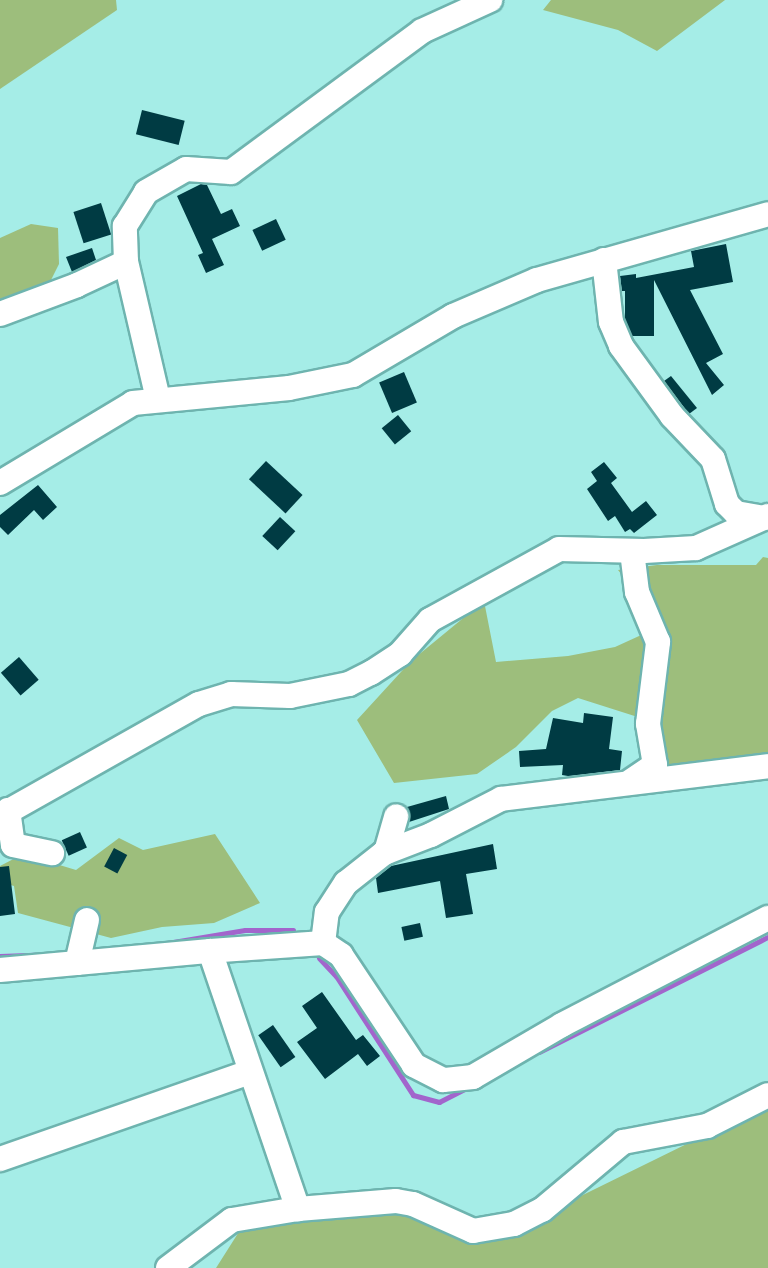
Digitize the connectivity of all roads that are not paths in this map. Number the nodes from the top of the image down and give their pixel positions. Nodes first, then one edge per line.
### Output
1 (490, 0) edge
2 (768, 214) edge
3 (604, 260) junction
4 (126, 262) junction
5 (0, 314) edge
6 (158, 399) junction
7 (0, 483) edge
8 (766, 517) edge
9 (632, 551) junction
10 (768, 766) edge
11 (629, 782) junction
12 (4, 813) edge
13 (396, 816) dead end
14 (386, 852) junction
15 (52, 853) dead end
16 (768, 918) edge
17 (87, 920) dead end
18 (323, 943) junction
19 (210, 951) junction
20 (77, 957) junction
21 (0, 970) edge
22 (250, 1071) junction
23 (768, 1095) edge
24 (0, 1159) edge
25 (298, 1209) junction
26 (168, 1268) edge

1 - 4 street
2 - 3 street
3 - 6 street
3 - 8 street
4 - 5 street
4 - 6 street
6 - 7 street
8 - 9 street
9 - 11 street
9 - 12 street
10 - 11 street
11 - 14 street
12 - 15 street
13 - 14 street
14 - 18 street
16 - 18 street
17 - 20 street
18 - 19 street
19 - 20 street
19 - 22 street
20 - 21 street
22 - 24 street
22 - 25 street
23 - 25 street
25 - 26 street

